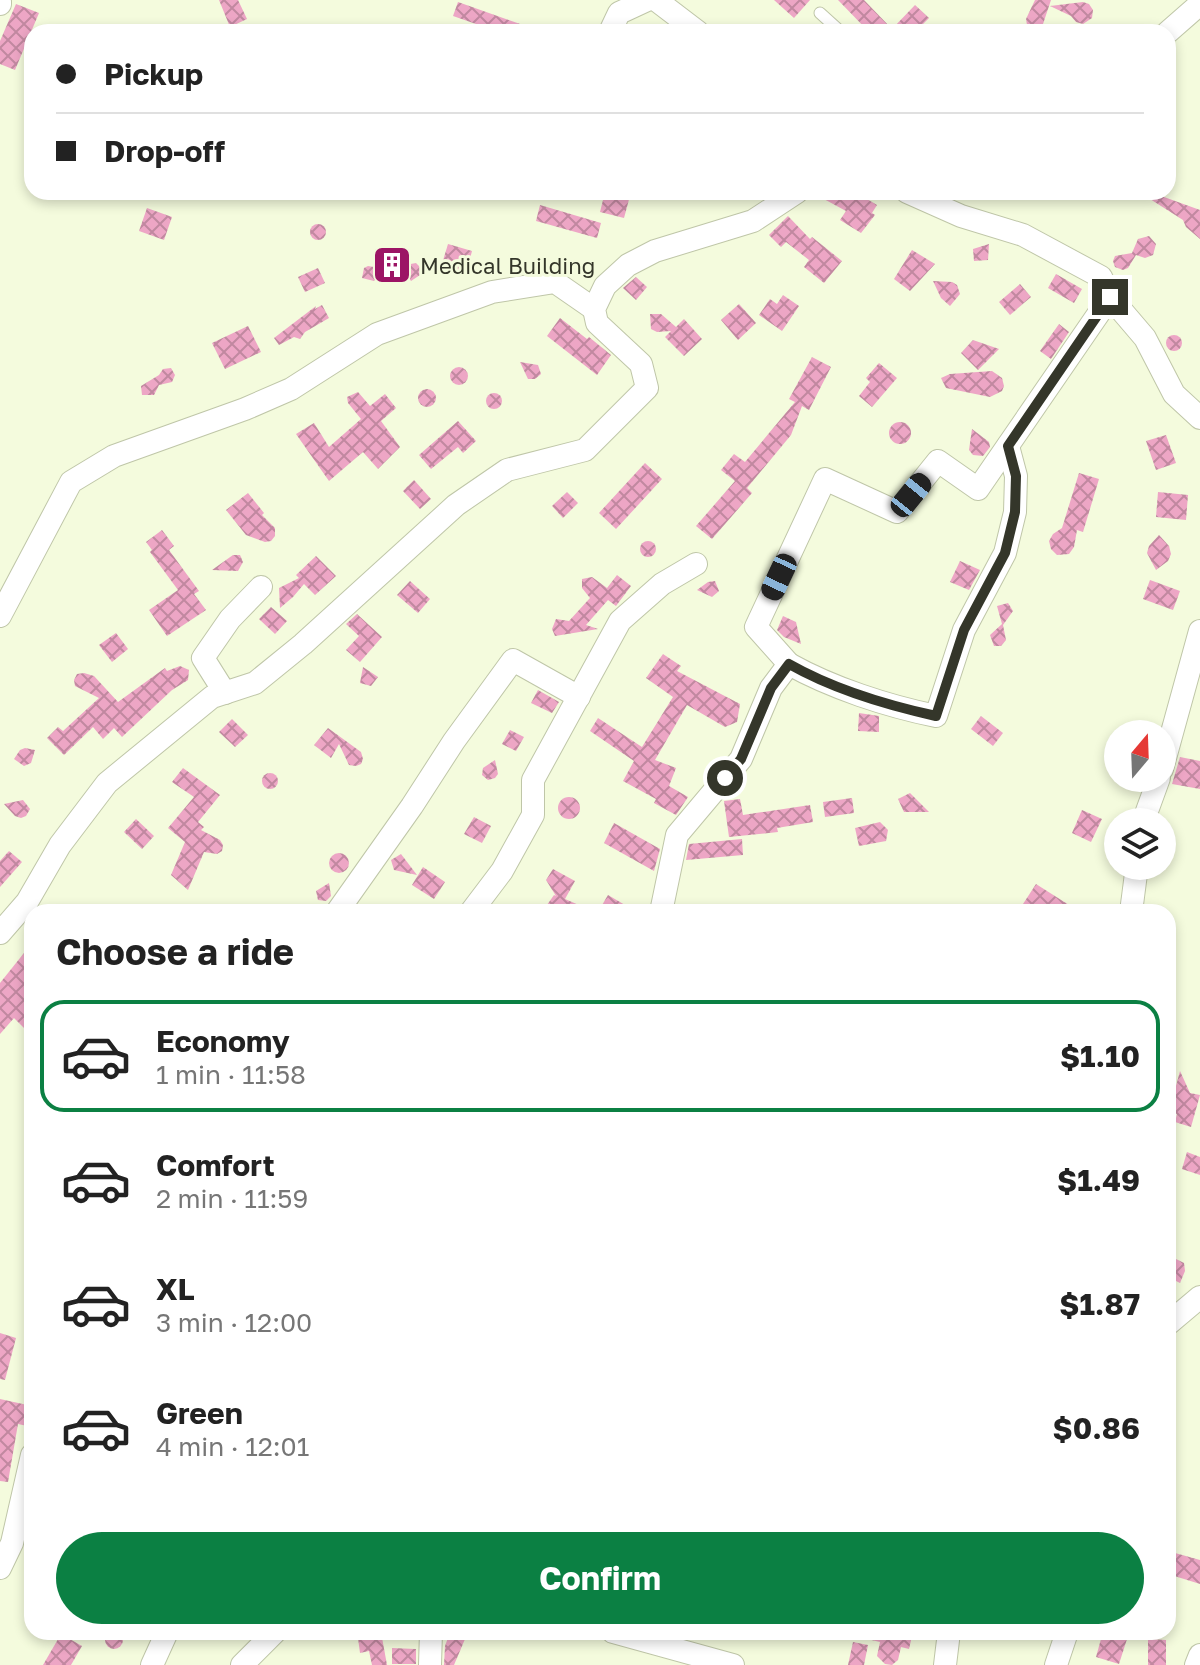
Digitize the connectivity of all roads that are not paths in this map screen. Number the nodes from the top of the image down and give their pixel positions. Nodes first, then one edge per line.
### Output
1 (647, 0) edge
2 (656, 0) edge
3 (1200, 4) edge
4 (820, 13) dead end
5 (614, 24) edge
6 (688, 24) edge
7 (832, 24) edge
8 (1176, 25) edge
9 (785, 200) edge
10 (925, 200) edge
11 (1110, 297) junction
12 (594, 309) junction
13 (1200, 418) edge
14 (1008, 446) junction
15 (696, 564) dead end
16 (261, 587) dead end
17 (0, 616) edge
18 (1200, 631) edge
19 (789, 664) junction
20 (225, 693) junction
21 (579, 697) junction
22 (1175, 720) edge
23 (1135, 880) edge
24 (25, 904) edge
25 (343, 904) edge
26 (477, 904) edge
27 (663, 904) edge
28 (1132, 904) edge
29 (24, 905) edge
30 (0, 933) edge
31 (1200, 1297) edge
32 (1176, 1317) edge
33 (24, 1490) edge
34 (0, 1568) edge
35 (163, 1640) edge
36 (267, 1640) edge
37 (431, 1640) edge
38 (642, 1640) edge
39 (948, 1640) edge
40 (1064, 1640) edge
41 (1200, 1655) edge
42 (152, 1665) edge
43 (242, 1665) edge
44 (430, 1665) edge
45 (733, 1665) edge
46 (945, 1665) edge
47 (1056, 1665) edge
48 (1196, 1665) edge

1 - 5 street
2 - 6 street
3 - 8 street
4 - 7 lane
9 - 12 street
10 - 11 street
11 - 13 street
11 - 14 street
12 - 17 street
12 - 20 street
14 - 19 street
14 - 19 street
15 - 21 street
16 - 20 street
18 - 22 street
19 - 27 street
20 - 24 street
21 - 25 street
21 - 26 street
23 - 28 street
29 - 30 street
31 - 32 street
33 - 34 street
35 - 42 street
36 - 43 street
37 - 44 street
38 - 45 street
39 - 46 street
40 - 47 street
41 - 48 street

